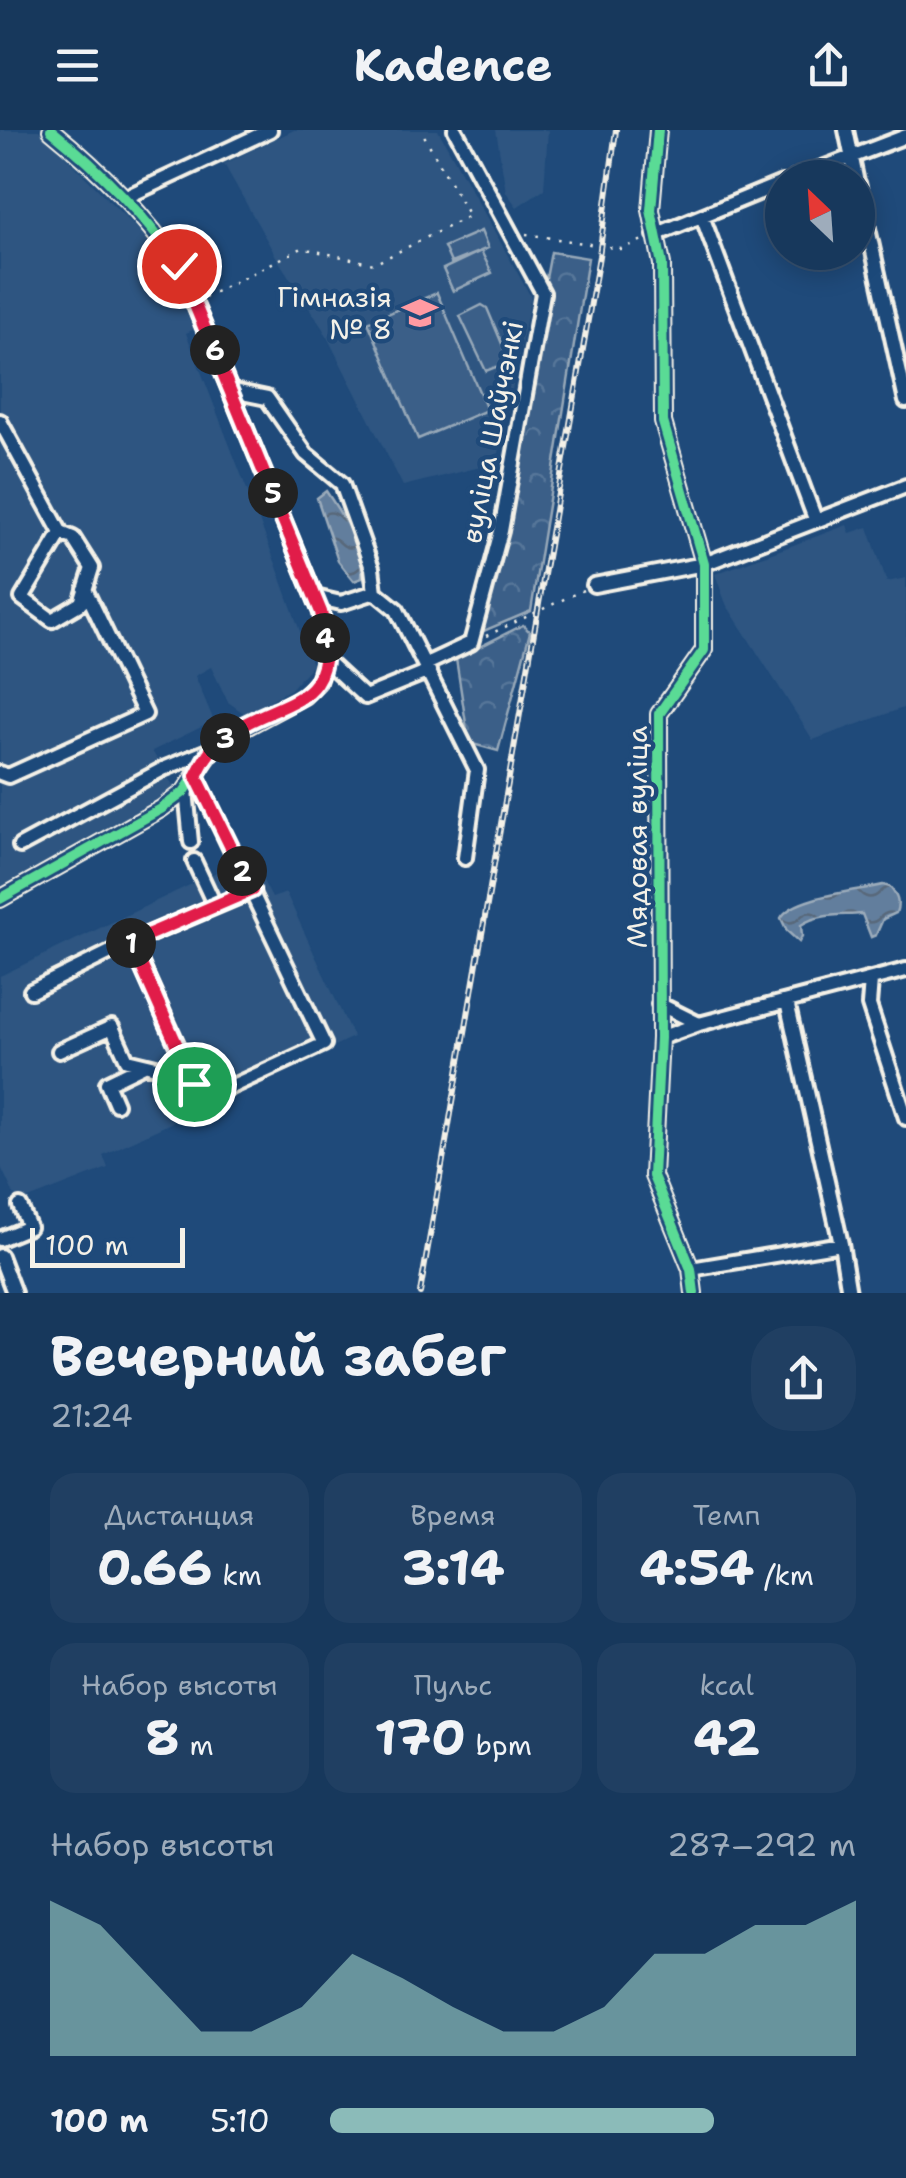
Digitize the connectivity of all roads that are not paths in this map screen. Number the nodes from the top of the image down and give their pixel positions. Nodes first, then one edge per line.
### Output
1 (51, 130) edge
2 (69, 130) edge
3 (270, 130) edge
4 (454, 130) edge
5 (658, 130) edge
6 (846, 130) edge
7 (906, 136) edge
8 (74, 149) junction
9 (852, 155) junction
10 (840, 160) edge
11 (853, 160) edge
12 (765, 190) edge
13 (124, 198) junction
14 (702, 216) junction
15 (655, 235) junction
16 (875, 262) edge
17 (232, 390) junction
18 (906, 402) edge
19 (0, 422) edge
20 (906, 486) edge
21 (814, 519) junction
22 (62, 533) junction
23 (704, 564) junction
24 (594, 585) road end
25 (85, 589) junction
26 (375, 592) junction
27 (314, 596) junction
28 (324, 659) junction
29 (428, 668) junction
30 (212, 750) junction
31 (0, 773) edge
32 (196, 776) junction
33 (186, 790) junction
34 (191, 842) dead end
35 (20, 846) dead end
36 (465, 858) dead end
37 (194, 861) dead end
38 (252, 890) junction
39 (0, 898) edge
40 (214, 906) junction
41 (131, 942) junction
42 (906, 970) edge
43 (870, 980) junction
44 (31, 991) dead end
45 (787, 1002) junction
46 (659, 1004) junction
47 (698, 1024) junction
48 (660, 1038) junction
49 (59, 1051) dead end
50 (144, 1066) junction
51 (194, 1084) junction
52 (116, 1104) dead end
53 (906, 1118) edge
54 (20, 1206) dead end
55 (0, 1239) edge
56 (841, 1244) junction
57 (0, 1256) edge
58 (691, 1269) junction
59 (14, 1293) edge
60 (694, 1293) edge
61 (849, 1293) edge

1 - 8 street
2 - 8 street
3 - 13 street
4 - 29 street, вуліца Шаўчэнкі
5 - 15 street, Мядовая вуліца
6 - 9 street
7 - 9 street
8 - 13 street
9 - 10 street
9 - 11 street
12 - 14 street
13 - 17 street
14 - 15 street
14 - 21 street
15 - 23 street, Мядовая вуліца
16 - 18 street
17 - 26 street
17 - 27 street
19 - 22 street
20 - 21 street
21 - 23 street
22 - 25 street
22 - 25 street
23 - 24 street
23 - 46 street, Мядовая вуліца
25 - 31 street
26 - 27 street
26 - 29 street
27 - 28 street
28 - 29 street
28 - 30 street
29 - 36 street
30 - 32 street
30 - 35 street
32 - 33 street
32 - 38 street
33 - 34 street
33 - 39 street
37 - 40 street
38 - 40 street
38 - 51 street
40 - 41 street
41 - 44 street
41 - 51 street
42 - 43 street
43 - 45 street
43 - 53 street
45 - 47 street
45 - 56 street
46 - 47 street
46 - 48 street, Мядовая вуліца
47 - 48 street
48 - 58 street
49 - 50 street
50 - 51 street
50 - 52 street
54 - 55 street
56 - 58 street
56 - 61 street
57 - 59 street
58 - 60 street

